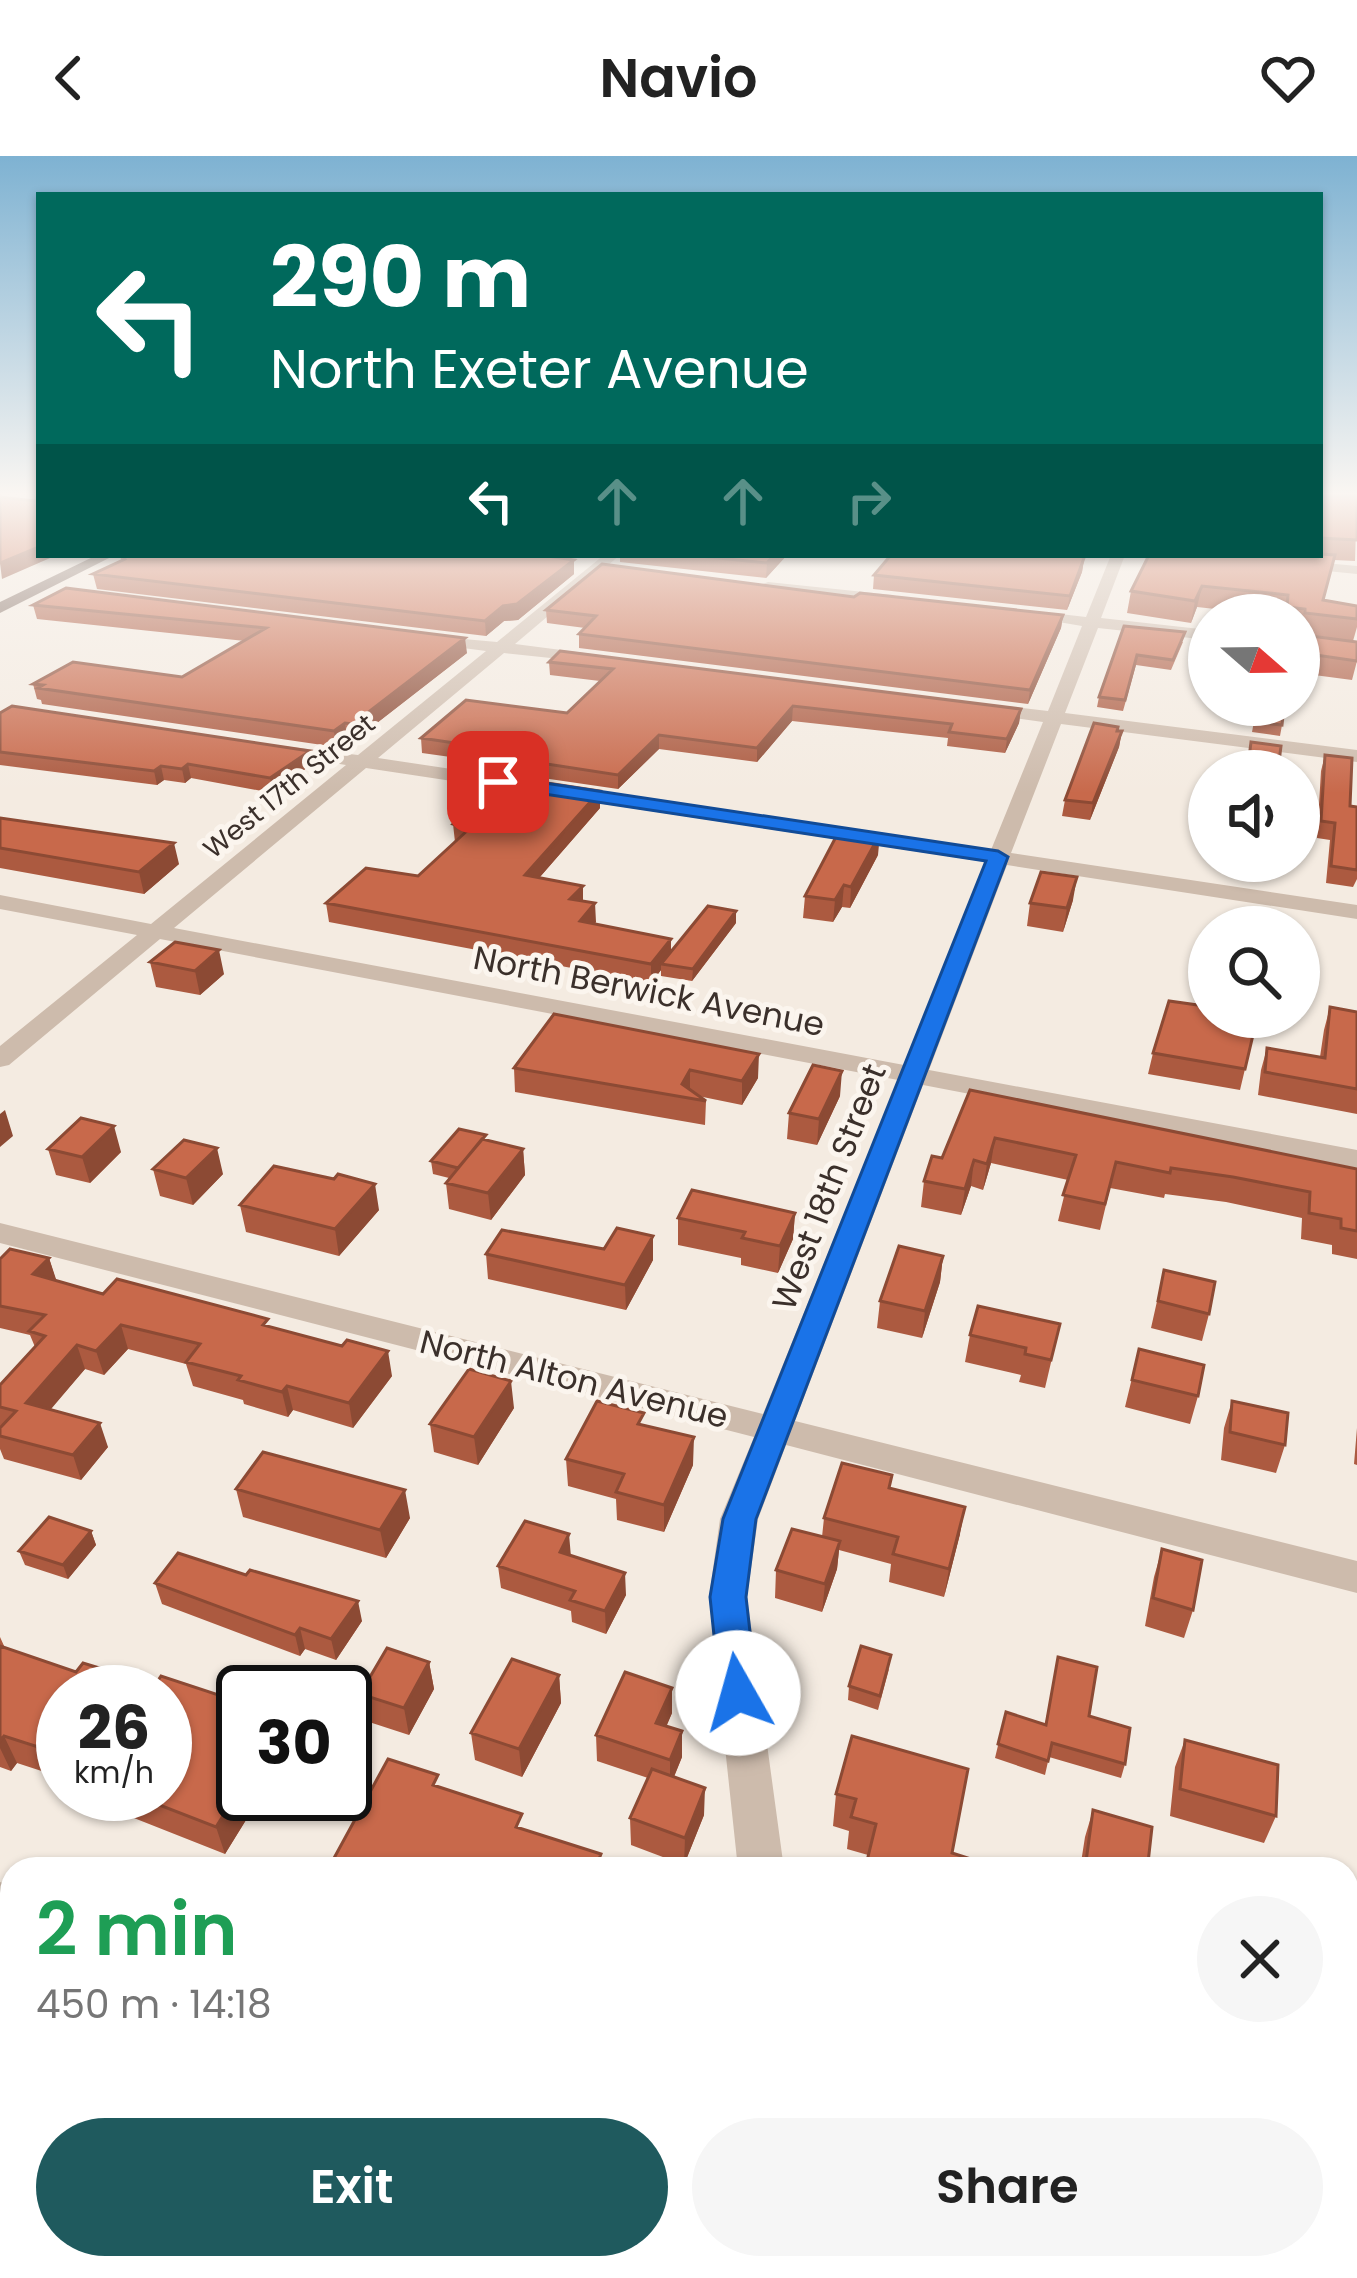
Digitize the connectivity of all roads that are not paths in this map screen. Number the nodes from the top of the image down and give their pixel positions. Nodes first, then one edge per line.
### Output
1 (569, 595) edge
2 (840, 595) edge
3 (1102, 595) edge
4 (904, 602) edge
5 (998, 612) edge
6 (1092, 622) junction
7 (1188, 633) edge
8 (410, 636) edge
9 (500, 648) junction
10 (615, 662) edge
11 (961, 706) edge
12 (1053, 718) junction
13 (250, 744) edge
14 (1357, 756) edge
15 (362, 761) junction
16 (998, 857) junction
17 (0, 902) edge
18 (1357, 911) edge
19 (156, 931) junction
20 (0, 1059) edge
21 (912, 1075) junction
22 (1357, 1159) edge
23 (0, 1233) edge
24 (772, 1429) junction
25 (1357, 1576) edge
26 (760, 1857) edge

1 - 9 street, West 17th Street
2 - 4 street
3 - 6 street, West 18th Street
5 - 6 street
6 - 7 street
6 - 12 street, West 18th Street
8 - 9 street
9 - 10 street
9 - 15 street, West 17th Street
11 - 12 street
12 - 14 street
12 - 16 street, West 18th Street
13 - 15 street
15 - 16 street
15 - 19 street, West 17th Street
16 - 18 street
16 - 21 street, West 18th Street
17 - 19 street, North Berwick Avenue
19 - 20 street, West 17th Street
19 - 21 street, North Berwick Avenue
21 - 22 street, North Berwick Avenue
21 - 24 street, West 18th Street
23 - 24 street, North Alton Avenue
24 - 25 street, North Alton Avenue
24 - 26 street, West 18th Street

